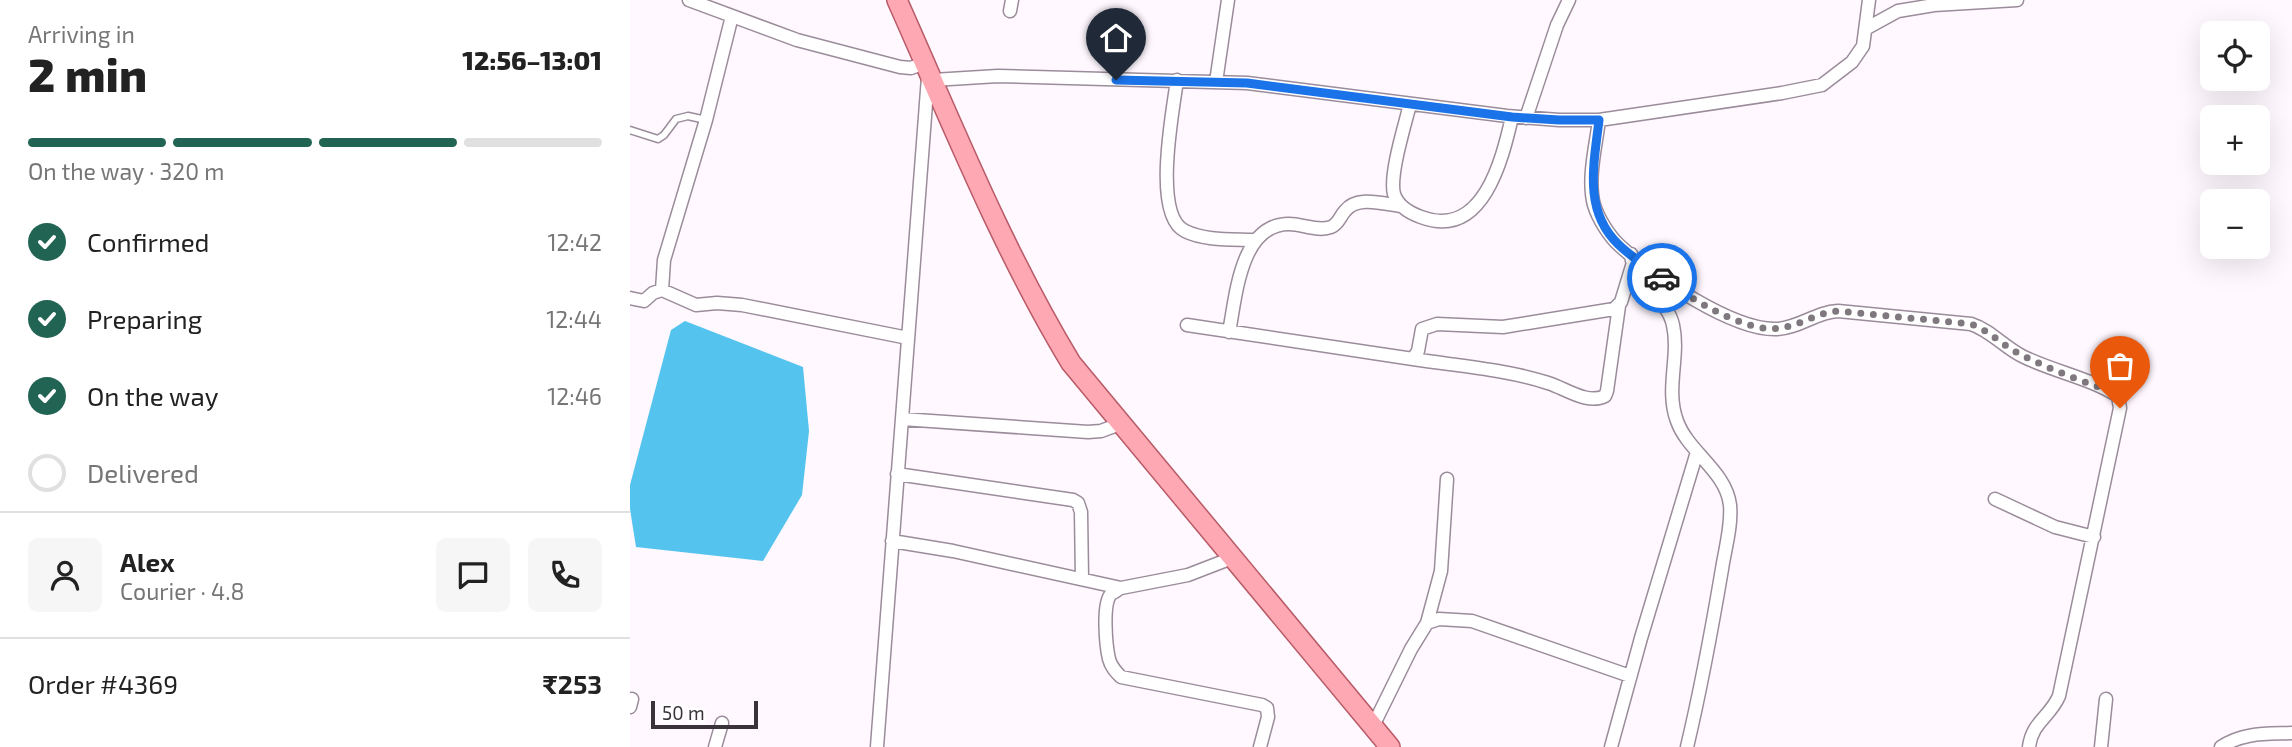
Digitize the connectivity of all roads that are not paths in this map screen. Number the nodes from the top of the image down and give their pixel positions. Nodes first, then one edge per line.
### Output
1 (689, 0) edge
2 (898, 0) edge
3 (1228, 0) edge
4 (1569, 0) edge
5 (1869, 0) edge
6 (2017, 0) edge
7 (733, 16) junction
8 (1867, 28) junction
9 (929, 70) junction
10 (1177, 80) junction
11 (1216, 82) junction
12 (1410, 104) junction
13 (1519, 117) junction
14 (706, 120) junction
15 (1599, 120) junction
16 (630, 130) edge
17 (1401, 206) junction
18 (1255, 240) junction
19 (1631, 260) junction
20 (662, 290) junction
21 (630, 298) edge
22 (1619, 306) junction
23 (1187, 325) dead end
24 (1229, 332) junction
25 (908, 338) junction
26 (1413, 359) junction
27 (902, 419) junction
28 (1120, 424) junction
29 (1697, 452) junction
30 (897, 474) junction
31 (1447, 479) dead end
32 (1995, 499) dead end
33 (2094, 537) junction
34 (892, 541) junction
35 (1232, 558) junction
36 (1083, 579) junction
37 (1121, 588) junction
38 (1427, 623) junction
39 (1630, 676) junction
40 (2106, 699) dead end
41 (722, 723) dead end
42 (1373, 726) junction
43 (2292, 733) edge
44 (715, 747) edge
45 (877, 747) edge
46 (1260, 747) edge
47 (1390, 747) edge
48 (1611, 747) edge
49 (1687, 747) edge
50 (2029, 747) edge
51 (2101, 747) edge
52 (2221, 747) edge

1 - 7 street
2 - 9 main road
3 - 11 street
4 - 13 street
5 - 8 street
6 - 8 street
7 - 9 street
7 - 14 street
8 - 15 street
9 - 10 street
9 - 25 street
9 - 28 main road
10 - 11 street
10 - 18 street
11 - 12 street
12 - 13 street
12 - 17 street
13 - 15 street
13 - 17 street
14 - 16 lane
14 - 20 street
15 - 19 street
17 - 18 street
18 - 24 street
19 - 22 street
19 - 29 street
19 - 33 street
20 - 21 street
20 - 25 street
22 - 26 street
22 - 26 street
23 - 24 street
24 - 26 street
25 - 27 street
27 - 28 street
27 - 30 street
28 - 35 main road
29 - 39 street
29 - 49 street
30 - 34 street
30 - 36 street
31 - 38 street
32 - 33 street
33 - 50 street
34 - 36 street
34 - 45 street
35 - 37 street
35 - 42 main road
36 - 37 street
37 - 46 street
38 - 39 street
38 - 42 street
39 - 48 street
40 - 51 street
41 - 44 street
42 - 47 main road
43 - 52 street

